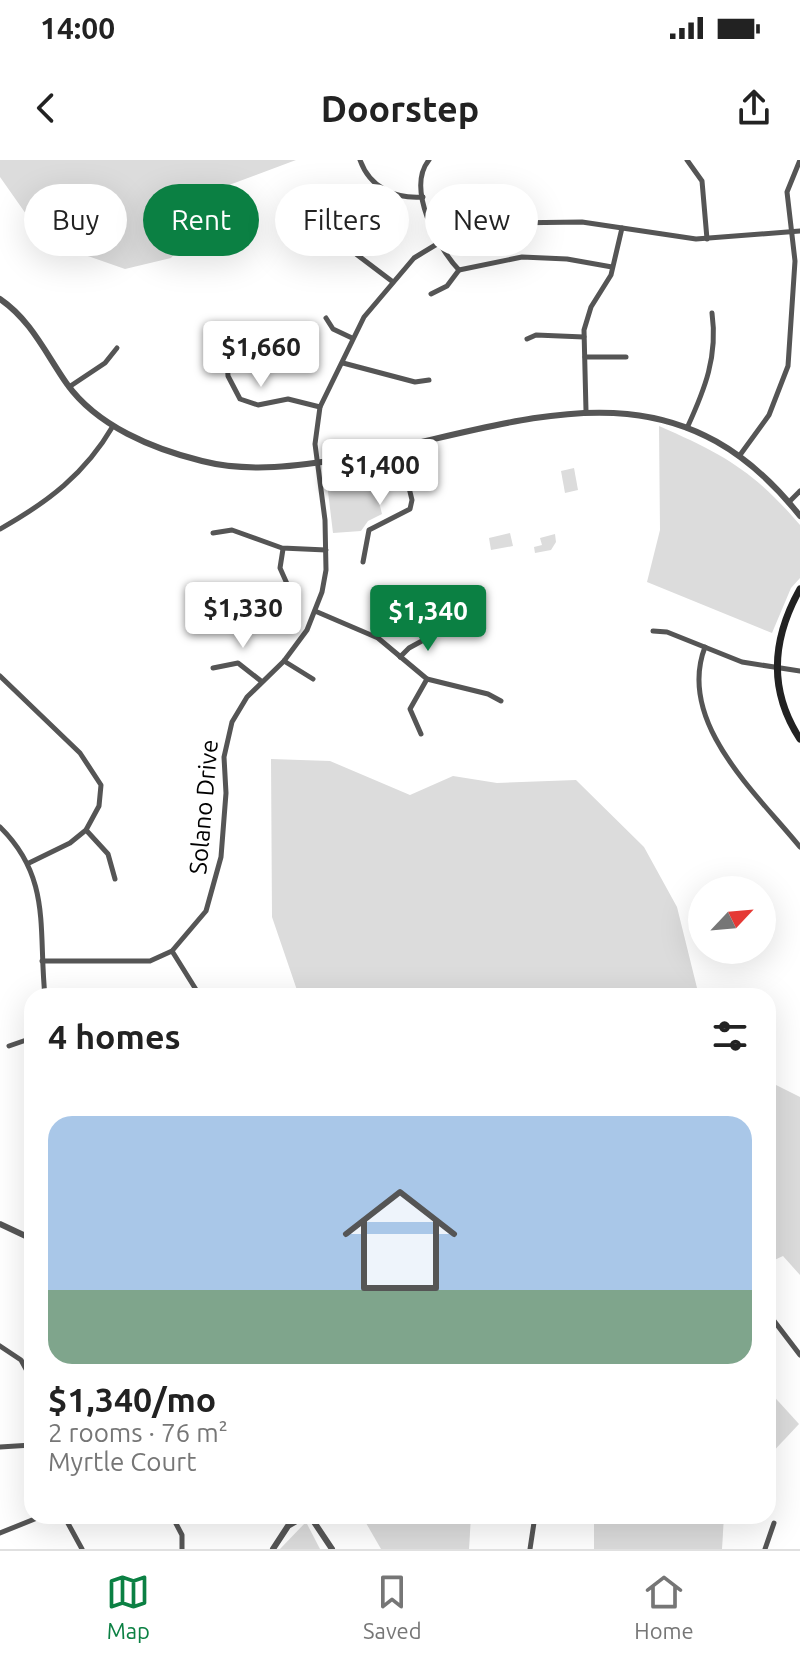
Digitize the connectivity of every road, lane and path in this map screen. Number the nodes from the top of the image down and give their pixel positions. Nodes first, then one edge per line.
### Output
1 (360, 160) edge
2 (429, 160) edge
3 (687, 160) edge
4 (800, 160) edge
5 (423, 197) junction
6 (425, 211) edge
7 (538, 223) edge
8 (622, 228) junction
9 (800, 231) edge
10 (791, 232) junction
11 (707, 239) junction
12 (425, 251) edge
13 (359, 256) edge
14 (448, 256) edge
15 (612, 267) junction
16 (459, 270) junction
17 (393, 282) junction
18 (431, 294) dead end
19 (0, 299) edge
20 (797, 302) edge
21 (712, 313) dead end
22 (326, 318) dead end
23 (584, 337) junction
24 (352, 338) junction
25 (226, 339) dead end
26 (527, 339) dead end
27 (117, 348) dead end
28 (585, 357) junction
29 (626, 357) dead end
30 (343, 363) junction
31 (429, 380) dead end
32 (69, 387) junction
33 (320, 407) junction
34 (586, 411) junction
35 (113, 426) junction
36 (687, 428) junction
37 (399, 447) junction
38 (740, 455) junction
39 (318, 463) junction
40 (800, 491) edge
41 (789, 502) junction
42 (800, 516) edge
43 (0, 529) edge
44 (213, 533) dead end
45 (283, 549) junction
46 (326, 550) junction
47 (363, 562) dead end
48 (288, 586) dead end
49 (800, 589) edge
50 (315, 611) junction
51 (442, 630) dead end
52 (653, 631) dead end
53 (705, 647) junction
54 (400, 657) junction
55 (284, 661) junction
56 (777, 667) junction
57 (213, 668) dead end
58 (800, 671) edge
59 (0, 676) edge
60 (313, 679) dead end
61 (427, 679) junction
62 (261, 681) junction
63 (501, 701) dead end
64 (421, 734) dead end
65 (800, 739) edge
66 (0, 827) edge
67 (86, 830) junction
68 (800, 847) edge
69 (29, 863) junction
70 (115, 879) dead end
71 (172, 951) junction
72 (42, 961) junction
73 (44, 988) edge
74 (195, 988) edge
75 (24, 1041) edge
76 (9, 1046) dead end
77 (0, 1224) edge
78 (24, 1235) edge
79 (776, 1324) edge
80 (0, 1346) edge
81 (800, 1355) edge
82 (24, 1365) edge
83 (24, 1446) edge
84 (0, 1447) edge
85 (24, 1523) edge
86 (68, 1524) edge
87 (176, 1524) edge
88 (292, 1524) edge
89 (314, 1524) edge
90 (534, 1524) edge
91 (774, 1524) edge
92 (0, 1533) edge
93 (82, 1549) edge
94 (182, 1549) edge
95 (273, 1549) edge
96 (332, 1549) edge
97 (530, 1549) edge
98 (765, 1549) edge

1 - 5 street
2 - 5 street
3 - 11 street
4 - 10 street
5 - 6 street
7 - 8 street, Solano Drive
8 - 11 street, Solano Drive
8 - 15 street
9 - 10 street, Solano Drive
10 - 11 street, Solano Drive
10 - 20 street
12 - 17 street, Solano Drive
13 - 17 street
14 - 16 street
15 - 16 street
15 - 23 street
16 - 18 street
17 - 24 street, Solano Drive
19 - 32 street
20 - 38 street
21 - 36 street
22 - 24 street
23 - 26 street
23 - 28 street
24 - 30 street, Solano Drive
25 - 33 street
27 - 32 street
28 - 29 street
28 - 34 street
30 - 31 street
30 - 33 street, Solano Drive
32 - 35 street
33 - 39 street, Solano Drive
34 - 36 street
34 - 37 street
35 - 39 street
35 - 43 street
36 - 38 street
37 - 39 street
37 - 47 street
38 - 41 street
39 - 46 street, Solano Drive
40 - 41 street
41 - 42 street
44 - 45 street
45 - 46 street
45 - 48 street
46 - 50 street, Solano Drive
49 - 56 main road
50 - 54 street
50 - 55 street, Solano Drive
51 - 54 street
52 - 53 street
53 - 56 street
53 - 68 street
54 - 61 street
55 - 60 street
55 - 62 street, Solano Drive
56 - 58 street
56 - 65 main road
57 - 62 street
59 - 67 street
61 - 63 street
61 - 64 street
62 - 71 street, Solano Drive
66 - 69 street
67 - 69 street
67 - 70 street
69 - 72 street
71 - 72 street
71 - 74 street
72 - 73 street
75 - 76 street
77 - 78 street
79 - 81 street
80 - 82 street
83 - 84 street
85 - 92 street
86 - 93 street
87 - 94 street
88 - 95 street
89 - 96 street
90 - 97 street
91 - 98 street

